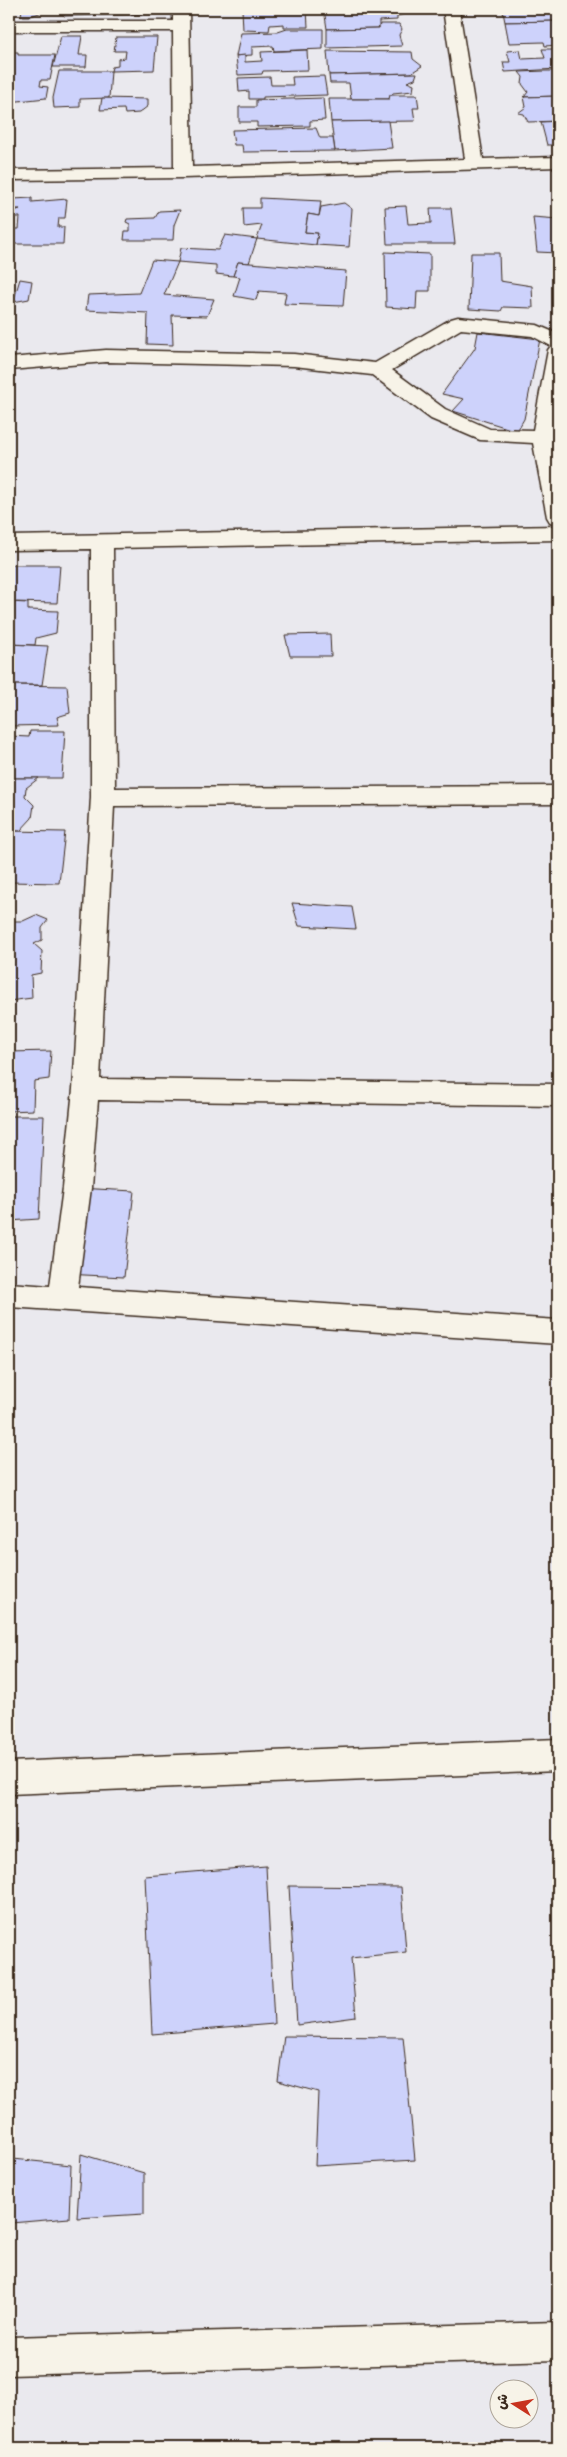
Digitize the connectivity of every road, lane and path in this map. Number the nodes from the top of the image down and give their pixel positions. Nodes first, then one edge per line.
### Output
1 (451, 9) edge
2 (181, 17) edge
3 (9, 26) edge
4 (558, 162) edge
5 (475, 164) junction
6 (182, 173) junction
7 (9, 175) edge
8 (558, 342) edge
9 (558, 350) edge
10 (9, 364) edge
11 (378, 370) junction
12 (542, 437) junction
13 (558, 517) edge
14 (558, 533) edge
15 (9, 543) edge
16 (102, 543) junction
17 (558, 795) edge
18 (103, 796) junction
19 (86, 1089) junction
20 (558, 1095) edge
21 (9, 1295) edge
22 (62, 1299) junction
23 (558, 1332) edge
24 (558, 1755) edge
25 (9, 1778) edge
26 (558, 2341) edge
27 (9, 2356) edge

1 - 5 street
2 - 3 street
2 - 6 street
4 - 5 street
5 - 6 street
6 - 7 street
8 - 11 street
9 - 12 street
10 - 11 street
11 - 12 street
12 - 13 street
14 - 16 street
15 - 16 street
16 - 18 street
17 - 18 street
18 - 19 street
19 - 20 street
19 - 22 street
21 - 22 street
22 - 23 street
24 - 25 street
26 - 27 street

